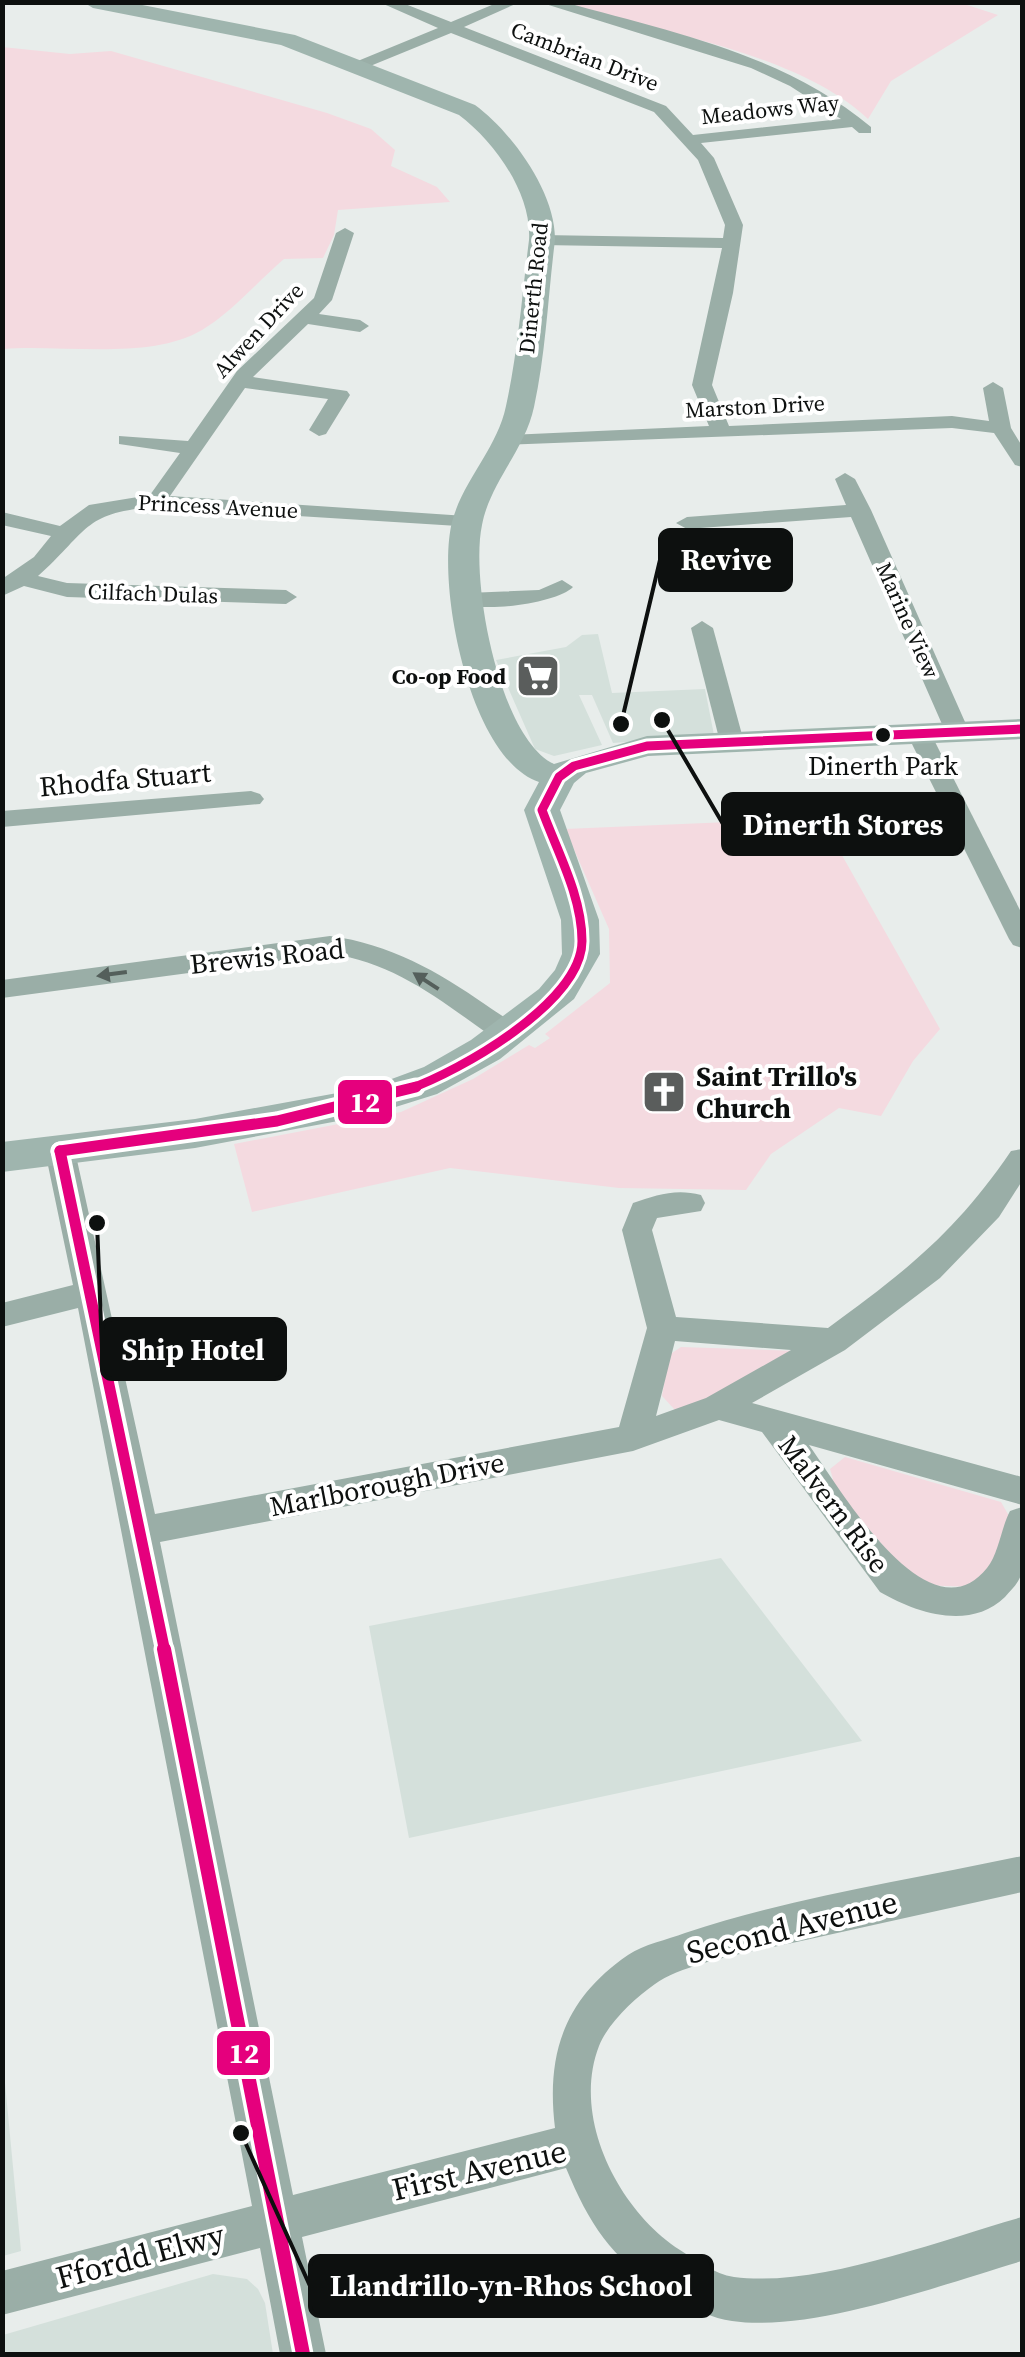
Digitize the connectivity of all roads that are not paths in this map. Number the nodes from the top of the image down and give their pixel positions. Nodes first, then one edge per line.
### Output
1 (93, 2) edge
2 (386, 2) edge
3 (513, 2) edge
4 (546, 2) edge
5 (452, 30) junction
6 (353, 68) junction
7 (688, 140) junction
8 (345, 234) dead end
9 (542, 240) junction
10 (732, 244) junction
11 (304, 318) junction
12 (360, 326) dead end
13 (354, 376) dead end
14 (240, 381) junction
15 (994, 388) dead end
16 (340, 395) junction
17 (1002, 428) junction
18 (319, 430) dead end
19 (722, 433) junction
20 (126, 440) dead end
21 (509, 442) junction
22 (193, 448) junction
23 (1022, 461) edge
24 (845, 479) dead end
25 (156, 501) junction
26 (860, 510) junction
27 (2, 518) edge
28 (466, 522) junction
29 (686, 524) dead end
30 (63, 533) junction
31 (12, 584) edge
32 (565, 585) dead end
33 (467, 600) junction
34 (276, 603) dead end
35 (702, 628) dead end
36 (1022, 728) edge
37 (956, 731) junction
38 (919, 734) junction
39 (732, 742) junction
40 (558, 777) junction
41 (252, 800) dead end
42 (2, 819) edge
43 (1022, 939) edge
44 (2, 989) edge
45 (508, 1034) junction
46 (60, 1152) junction
47 (2, 1157) edge
48 (1022, 1159) edge
49 (690, 1203) dead end
50 (93, 1292) junction
51 (2, 1315) edge
52 (663, 1328) junction
53 (834, 1340) junction
54 (718, 1407) junction
55 (775, 1425) junction
56 (633, 1438) junction
57 (1022, 1491) edge
58 (1022, 1521) edge
59 (141, 1531) junction
60 (1022, 1874) edge
61 (578, 2143) junction
62 (278, 2218) junction
63 (1022, 2239) edge
64 (2, 2294) edge
65 (303, 2354) edge

1 - 6 street, Dinerth Road
2 - 5 street, Cambrian Drive
3 - 5 street
4 - 7 street, Meadows Way
5 - 6 street
5 - 7 street, Cambrian Drive
6 - 9 street, Dinerth Road
7 - 10 street, Cambrian Drive
8 - 11 street, Alwen Drive
9 - 10 street
9 - 21 street, Dinerth Road
10 - 19 street, Cambrian Drive
11 - 12 street
11 - 14 street, Alwen Drive
13 - 16 street
14 - 16 street
14 - 22 street, Alwen Drive
15 - 17 street
16 - 18 street
17 - 19 street, Marston Drive
17 - 23 street
19 - 21 street, Marston Drive
20 - 22 street
21 - 28 street, Dinerth Road
22 - 25 street, Alwen Drive
24 - 26 street, Marine View
25 - 28 street, Princess Avenue
25 - 30 street, Princess Avenue
26 - 29 street
26 - 37 street, Marine View
27 - 30 street
28 - 33 street, Dinerth Road
30 - 31 street, Princess Avenue
31 - 34 street, Cilfach Dulas
32 - 33 street
33 - 40 street, Dinerth Road
35 - 39 street
36 - 37 street
37 - 38 street
38 - 39 street
38 - 43 street
39 - 40 street
40 - 45 street
41 - 42 street, Rhodfa Stuart
45 -> 44 street, Brewis Road
45 - 46 street
46 - 47 street
46 - 50 street
48 - 53 street, Marlborough Drive
49 - 52 street
50 - 51 street
50 - 59 street
52 - 53 street
52 - 56 street
53 - 54 street, Marlborough Drive
54 - 55 street, Malvern Rise
54 - 56 street, Marlborough Drive
55 - 57 street, Malvern Rise
55 - 58 street, Malvern Rise
56 - 59 street, Marlborough Drive
59 - 62 street
60 - 61 street, Second Avenue
61 - 62 street, First Avenue
61 - 63 street, First Avenue
62 - 64 street, Ffordd Elwy
62 - 65 street

